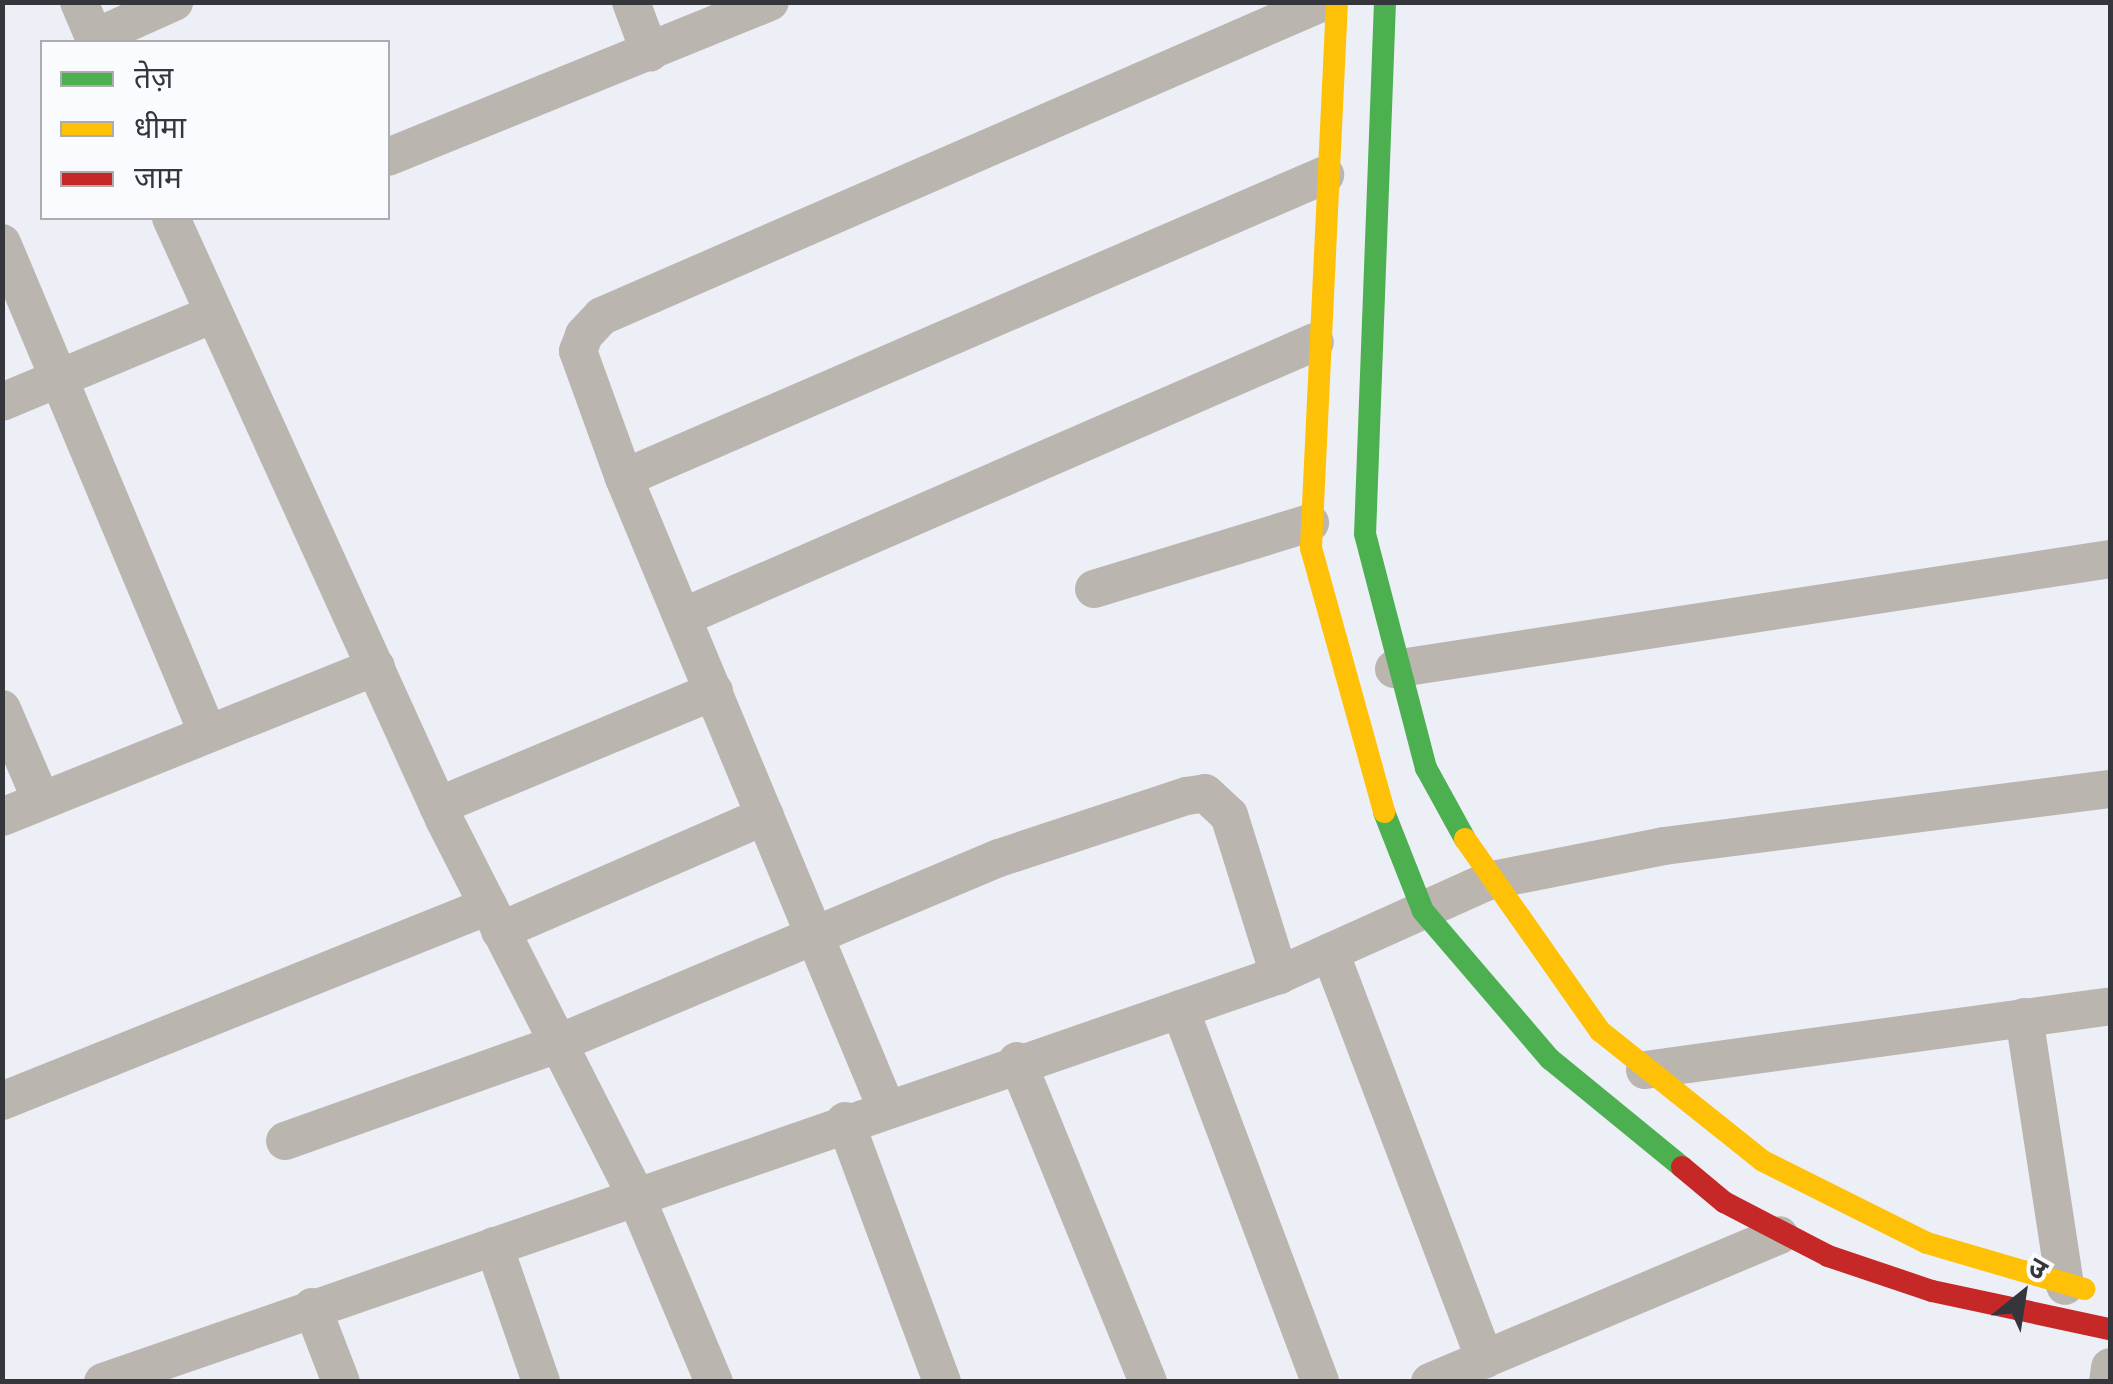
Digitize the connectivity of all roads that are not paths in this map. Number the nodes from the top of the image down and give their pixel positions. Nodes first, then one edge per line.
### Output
1 (79, 2) edge
2 (174, 2) edge
3 (631, 2) edge
4 (770, 2) edge
5 (1323, 2) edge
6 (1337, 2) edge
7 (1395, 5) edge
8 (95, 40) edge
9 (650, 53) junction
10 (390, 156) edge
11 (1325, 174) junction
12 (172, 220) edge
13 (2, 242) edge
14 (213, 314) junction
15 (1315, 342) junction
16 (62, 377) junction
17 (2, 402) edge
18 (624, 478) junction
19 (1310, 523) junction
20 (2110, 558) edge
21 (1094, 589) dead end
22 (683, 617) junction
23 (376, 667) junction
24 (1394, 669) junction
25 (714, 691) junction
26 (2, 709) edge
27 (208, 734) junction
28 (2110, 789) edge
29 (42, 800) junction
30 (438, 806) junction
31 (2, 816) edge
32 (765, 816) junction
33 (1452, 898) junction
34 (494, 918) junction
35 (814, 935) junction
36 (1330, 952) junction
37 (1279, 975) junction
38 (2106, 1006) dead end
39 (1180, 1008) junction
40 (2024, 1017) junction
41 (554, 1045) junction
42 (1017, 1061) junction
43 (1645, 1070) junction
44 (2, 1101) edge
45 (885, 1105) junction
46 (845, 1120) junction
47 (285, 1141) dead end
48 (634, 1192) junction
49 (1779, 1235) junction
50 (494, 1246) junction
51 (2065, 1286) junction
52 (2110, 1293) edge
53 (312, 1307) junction
54 (2110, 1329) edge
55 (1486, 1360) junction
56 (2110, 1366) edge
57 (113, 1380) edge
58 (341, 1382) edge
59 (541, 1382) edge
60 (714, 1382) edge
61 (942, 1382) edge
62 (1148, 1382) edge
63 (1320, 1382) edge
64 (1430, 1382) edge
65 (2108, 1382) edge

1 - 8 street
2 - 8 street
3 - 9 street
4 - 9 street
5 - 18 street
6 - 11 street
7 - 24 street
9 - 10 street
11 - 15 street
11 - 18 street
12 - 14 street
13 - 16 street
14 - 16 street
14 - 23 street
15 - 19 street
15 - 22 street
16 - 17 street
16 - 27 street
18 - 22 street
19 - 21 street
19 - 33 street
20 - 24 street
22 - 25 street
23 - 27 street
23 - 30 street
24 - 33 street
25 - 30 street
25 - 32 street
26 - 29 street
27 - 29 street
28 - 33 street
29 - 31 street
30 - 34 street
32 - 34 street
32 - 35 street
33 - 36 street
33 - 43 street
33 - 49 street
34 - 41 street
34 - 44 street
35 - 37 street
35 - 41 street
35 - 45 street
36 - 37 street
36 - 55 street
37 - 39 street
38 - 40 street
39 - 42 street
39 - 63 street
40 - 43 street
40 - 51 street
41 - 47 street
41 - 48 street
42 - 45 street
42 - 62 street
43 - 51 street
45 - 46 street
46 - 48 street
46 - 61 street
48 - 50 street
48 - 60 street
49 - 54 street
49 - 55 street
50 - 53 street
50 - 59 street
51 - 52 street
53 - 57 street
53 - 58 street
55 - 64 street
56 - 65 street

